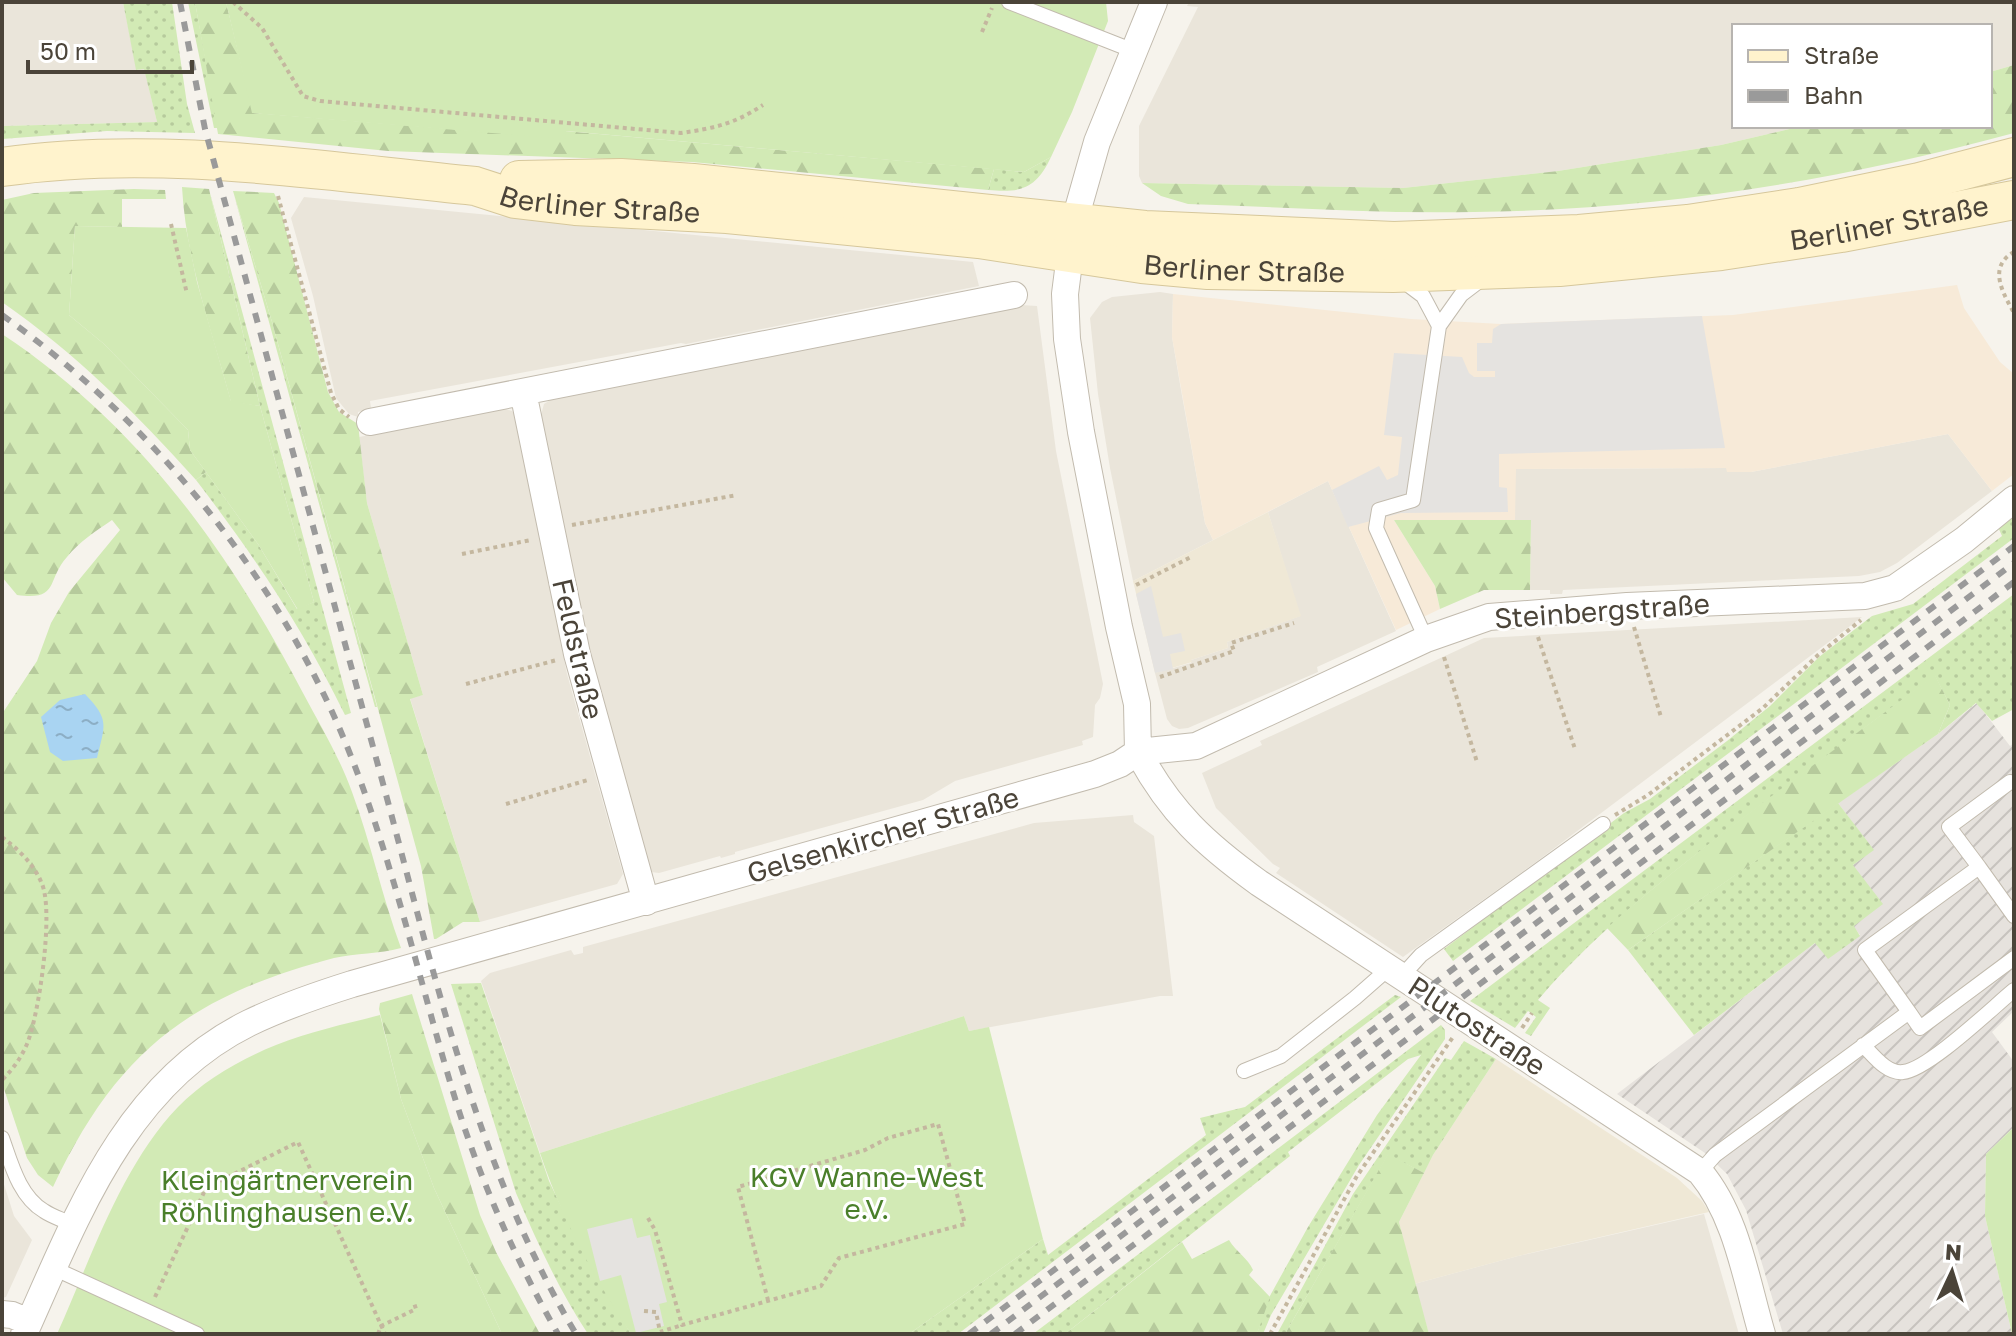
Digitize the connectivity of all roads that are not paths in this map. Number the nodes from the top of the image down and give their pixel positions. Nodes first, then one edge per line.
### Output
1 (1009, 2) edge
2 (1154, 2) edge
3 (1134, 51) junction
4 (2014, 157) edge
5 (2, 167) edge
6 (2014, 200) edge
7 (1072, 238) junction
8 (1494, 271) junction
9 (1393, 273) junction
10 (1014, 295) dead end
11 (1439, 326) junction
12 (523, 392) junction
13 (370, 422) road end
14 (2014, 499) edge
15 (1432, 637) junction
16 (1138, 752) junction
17 (2010, 782) dead end
18 (1603, 824) road end
19 (1979, 867) junction
20 (646, 902) junction
21 (2014, 916) edge
22 (2014, 958) edge
23 (1394, 973) junction
24 (2014, 990) edge
25 (1909, 1012) junction
26 (1863, 1045) junction
27 (1244, 1071) dead end
28 (2, 1138) edge
29 (1700, 1172) junction
30 (73, 1225) junction
31 (53, 1268) junction
32 (2, 1314) edge
33 (27, 1328) edge
34 (197, 1334) edge
35 (1762, 1334) edge

1 - 3 lane
2 - 3 street
3 - 7 street
4 - 7 main road, Berliner Straße
5 - 7 main road, Berliner Straße
6 - 8 main road, Berliner Straße
7 - 9 main road, Berliner Straße
7 - 16 street
8 - 9 main road, Berliner Straße
8 - 11 lane
9 - 11 lane
10 - 12 street
11 - 15 lane
12 - 13 street
12 - 20 street, Feldstraße
14 - 15 street, Steinbergstraße
15 - 16 street, Steinbergstraße
16 - 20 street, Gelsenkircher Straße
16 - 23 street, Plutostraße
17 - 19 lane
18 - 23 lane
19 - 21 lane
19 - 25 lane
20 - 30 street, Gelsenkircher Straße
22 - 25 lane
23 - 27 lane
23 - 29 street, Plutostraße
24 - 26 lane
25 - 26 lane
26 - 29 lane
28 - 30 lane
29 - 35 street, Plutostraße
30 - 31 street, Gelsenkircher Straße
31 - 33 street, Gelsenkircher Straße
31 - 34 lane
32 - 33 street, Gelsenkircher Straße

